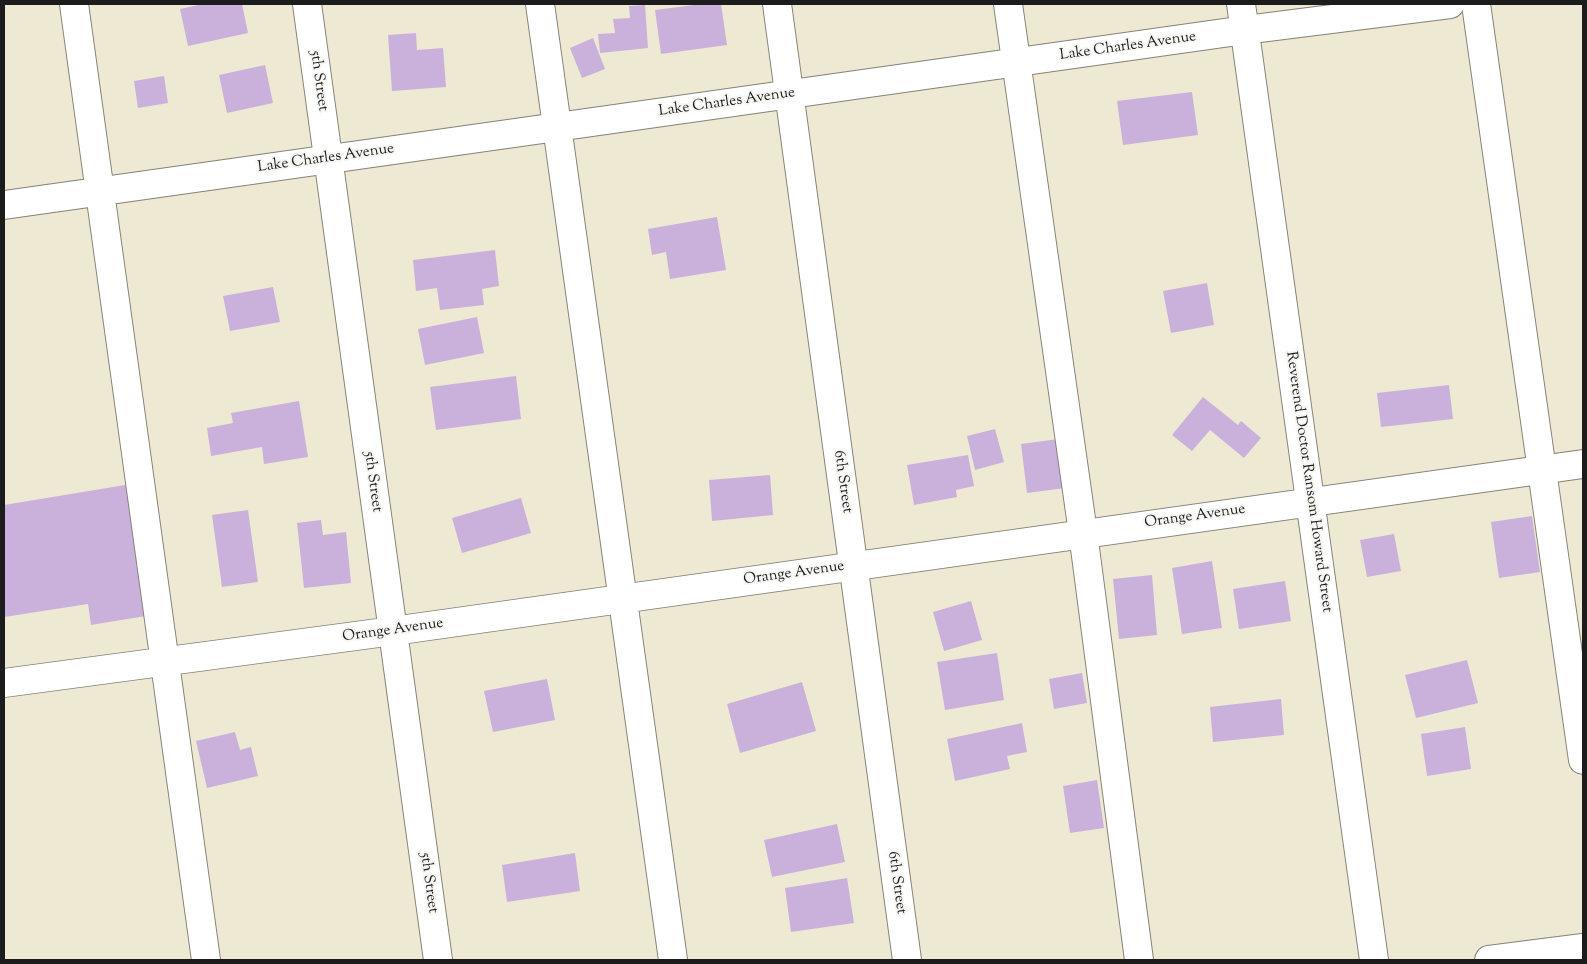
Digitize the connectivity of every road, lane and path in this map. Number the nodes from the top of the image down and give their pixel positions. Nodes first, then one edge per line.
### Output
1 (74, 4) edge
2 (307, 4) edge
3 (540, 4) edge
4 (776, 4) edge
5 (1008, 4) edge
6 (1241, 4) edge
7 (1450, 4) edge
8 (1476, 4) edge
9 (1245, 30) junction
10 (1016, 62) junction
11 (789, 95) junction
12 (557, 127) junction
13 (328, 159) junction
14 (99, 191) junction
15 (4, 205) edge
16 (1583, 464) edge
17 (1543, 469) junction
18 (1311, 501) junction
19 (1083, 533) junction
20 (853, 565) junction
21 (622, 598) junction
22 (392, 631) junction
23 (165, 662) junction
24 (4, 683) edge
25 (1583, 760) edge
26 (1583, 948) edge
27 (206, 960) edge
28 (438, 960) edge
29 (673, 960) edge
30 (906, 960) edge
31 (1139, 960) edge
32 (1374, 960) edge
33 (1489, 960) edge

1 - 14 street
2 - 13 street, 5th Street
3 - 12 street
4 - 11 street, 6th Street
5 - 10 street
6 - 9 street, Reverend Doctor Ransom Howard Street
7 - 9 street, Lake Charles Avenue
8 - 17 street
9 - 10 street, Lake Charles Avenue
9 - 18 street, Reverend Doctor Ransom Howard Street
10 - 11 street, Lake Charles Avenue
10 - 19 street
11 - 12 street, Lake Charles Avenue
11 - 20 street, 6th Street
12 - 13 street, Lake Charles Avenue
12 - 21 street
13 - 14 street, Lake Charles Avenue
13 - 22 street, 5th Street
14 - 15 street, Lake Charles Avenue
14 - 23 street
16 - 17 street, Orange Avenue
17 - 18 street, Orange Avenue
17 - 25 street
18 - 19 street, Orange Avenue
18 - 32 street, Reverend Doctor Ransom Howard Street
19 - 20 street, Orange Avenue
19 - 31 street
20 - 21 street, Orange Avenue
20 - 30 street, 6th Street
21 - 22 street, Orange Avenue
21 - 29 street
22 - 23 street, Orange Avenue
22 - 28 street, 5th Street
23 - 24 street, Orange Avenue
23 - 27 street
26 - 33 street

